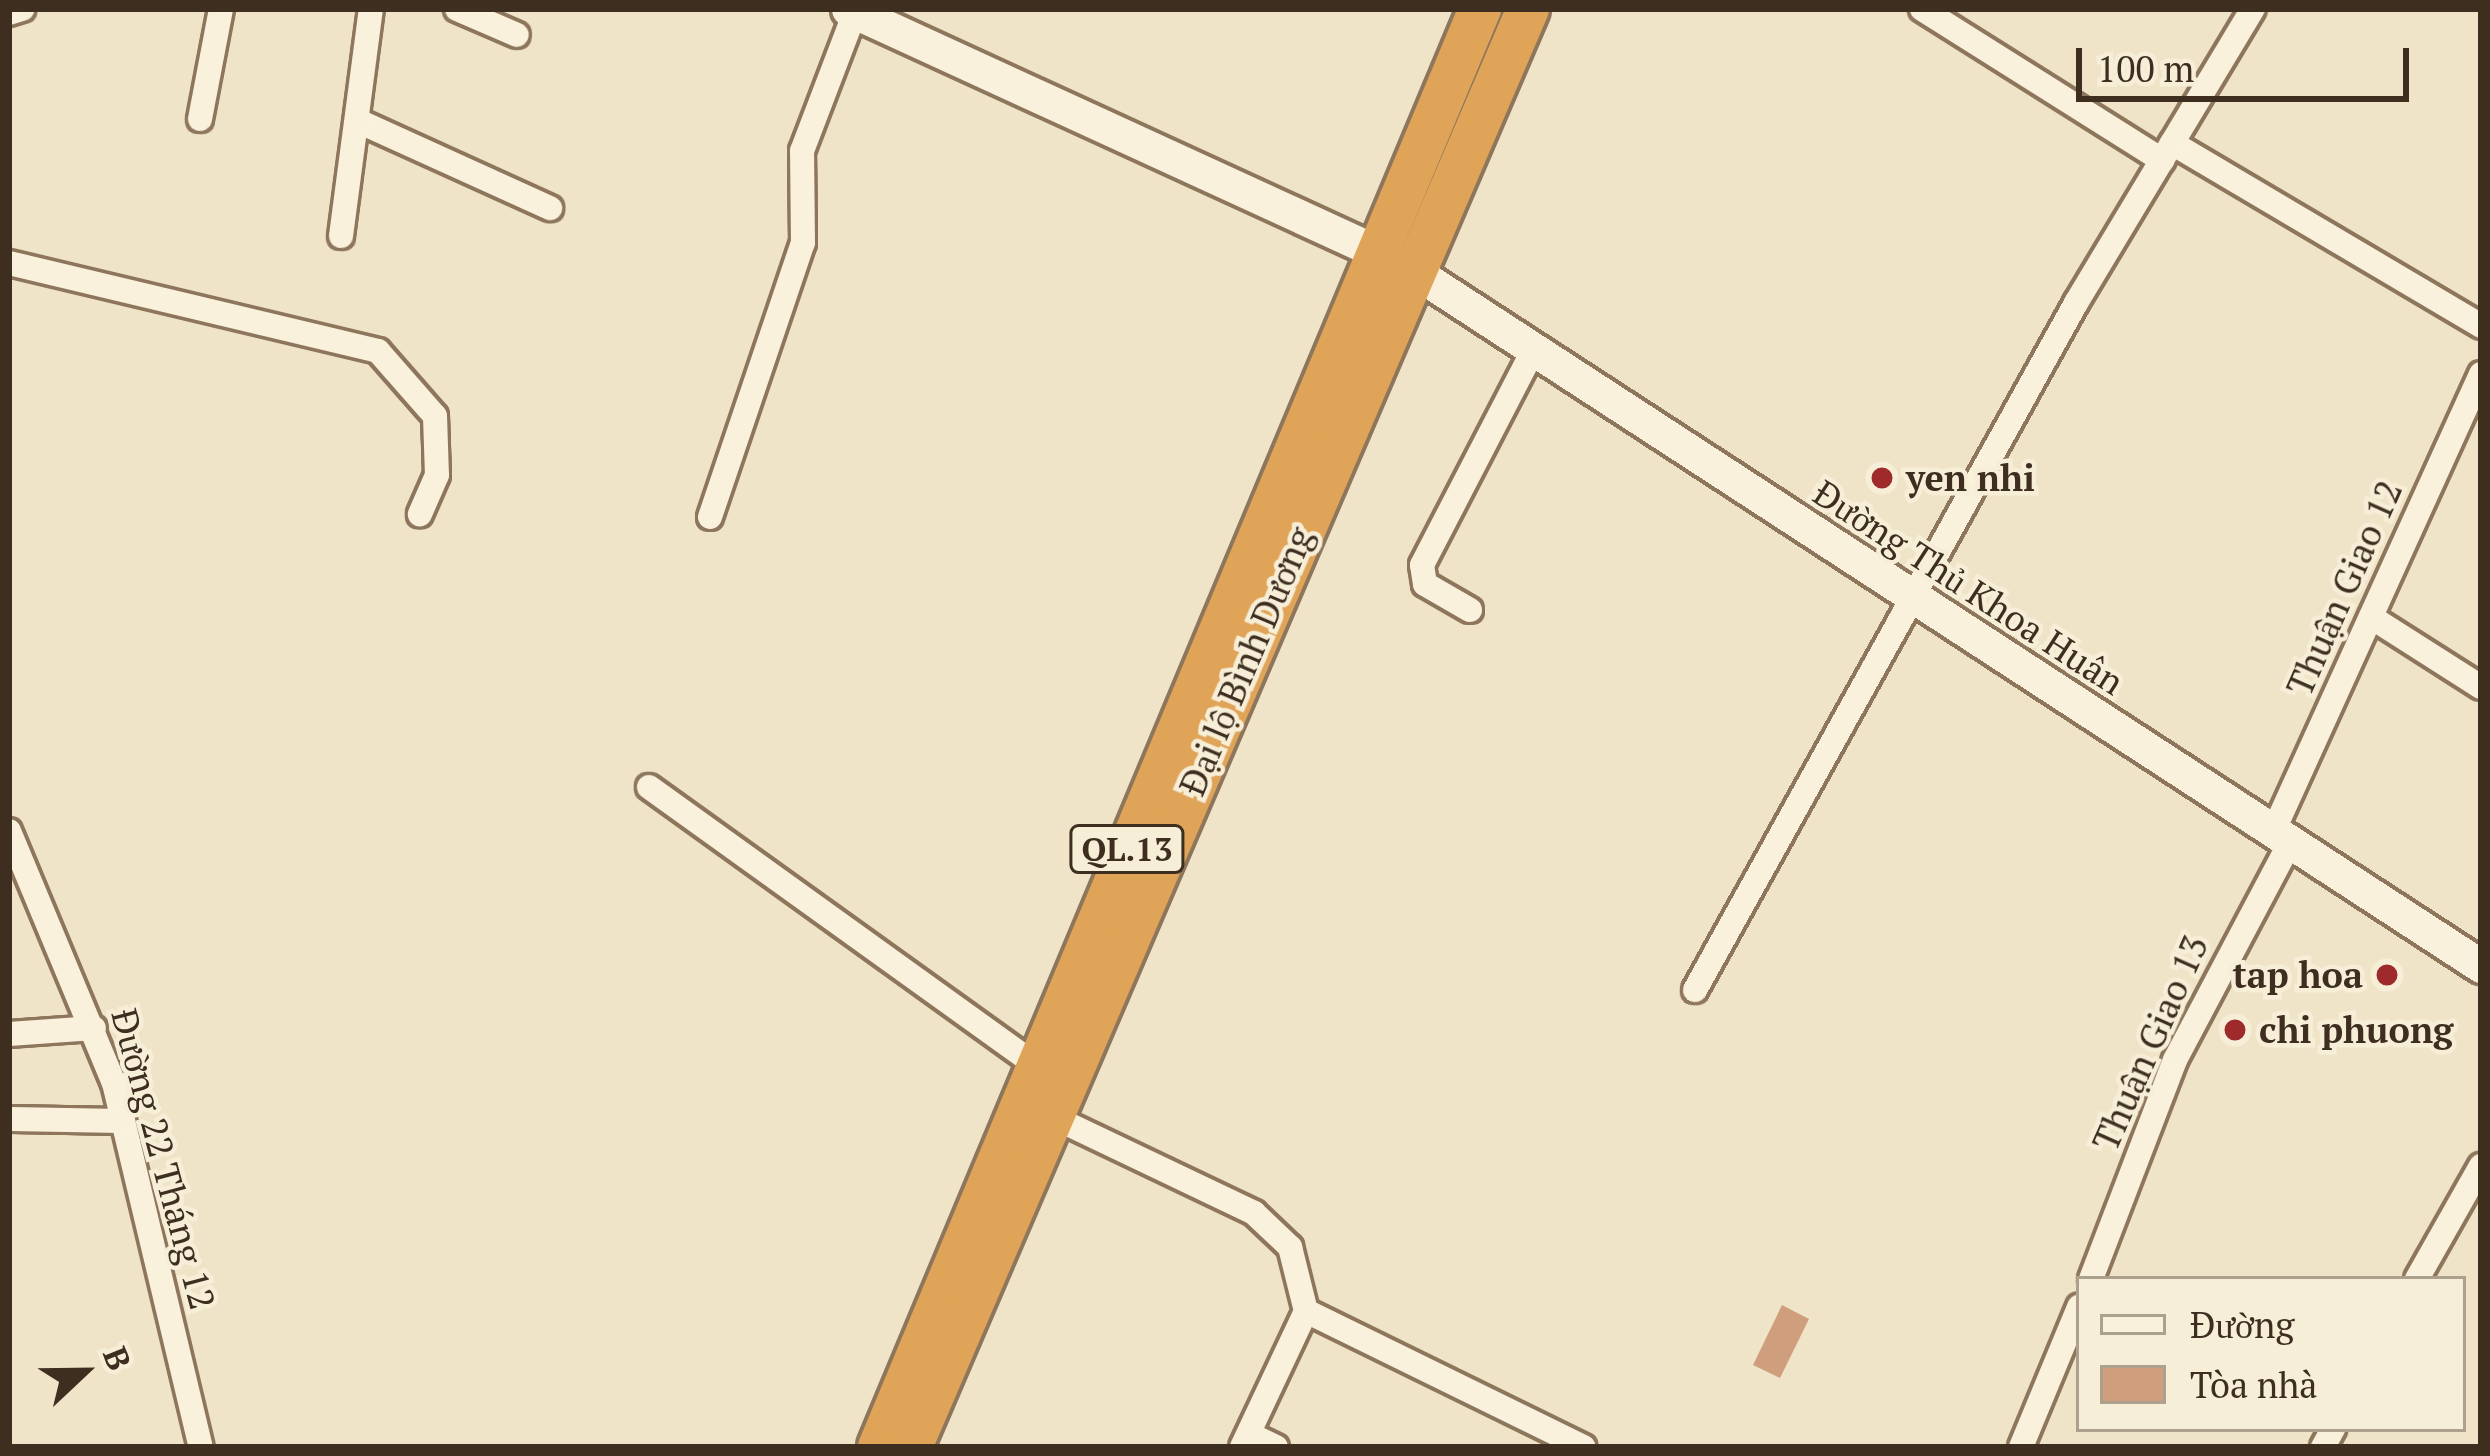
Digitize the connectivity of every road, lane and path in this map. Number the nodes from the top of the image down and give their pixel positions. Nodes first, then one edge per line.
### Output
1 (22, 9) edge
2 (221, 9) edge
3 (371, 9) edge
4 (457, 9) edge
5 (1480, 9) edge
6 (1528, 9) edge
7 (1922, 9) edge
8 (2253, 9) edge
9 (851, 10) edge
10 (9, 13) edge
11 (517, 35) dead end
12 (200, 119) dead end
13 (358, 121) junction
14 (2167, 151) junction
15 (550, 208) dead end
16 (341, 236) dead end
17 (1376, 251) junction
18 (9, 263) edge
19 (1415, 272) junction
20 (2481, 326) edge
21 (1535, 347) junction
22 (2481, 374) edge
23 (420, 514) dead end
24 (710, 517) dead end
25 (1910, 596) junction
26 (1470, 610) dead end
27 (2371, 617) junction
28 (2481, 687) edge
29 (649, 787) dead end
30 (9, 831) edge
31 (2282, 838) junction
32 (2481, 965) edge
33 (1695, 990) dead end
34 (94, 1028) junction
35 (9, 1034) edge
36 (1037, 1066) junction
37 (1051, 1116) junction
38 (9, 1119) edge
39 (123, 1121) junction
40 (2481, 1166) edge
41 (2092, 1276) edge
42 (2419, 1276) edge
43 (1306, 1311) junction
44 (2076, 1314) edge
45 (1246, 1440) edge
46 (201, 1447) edge
47 (879, 1447) edge
48 (911, 1447) edge
49 (1276, 1447) edge
50 (1584, 1447) edge
51 (2021, 1447) edge

1 - 10 street
2 - 12 street
3 - 13 street
4 - 11 street
5 - 17 highway, Đại lộ Bình Dương / QL.13
6 - 19 highway, Đại lộ Bình Dương / QL.13
7 - 14 street
8 - 14 street
9 - 17 main road
9 - 24 street
13 - 15 street
13 - 16 street
14 - 20 street
14 - 25 street
17 - 19 highway
17 - 36 highway, Đại lộ Bình Dương / QL.13
18 - 23 street
19 - 21 main road, Đường Thủ Khoa Huân
19 - 37 highway, Đại lộ Bình Dương / QL.13
21 - 25 main road, Đường Thủ Khoa Huân
21 - 26 street
22 - 27 street, Thuận Giao 12
25 - 31 main road, Đường Thủ Khoa Huân
25 - 33 street
27 - 28 street
27 - 31 street, Thuận Giao 12
29 - 36 street
30 - 34 street, Đường 22 Tháng 12
31 - 32 main road, Đường Thủ Khoa Huân
31 - 41 street, Thuận Giao 13
34 - 35 street
34 - 39 street, Đường 22 Tháng 12
36 - 47 highway, Đại lộ Bình Dương / QL.13
37 - 43 street
37 - 48 highway, Đại lộ Bình Dương / QL.13
38 - 39 street
39 - 46 street, Đường 22 Tháng 12
40 - 42 street
43 - 45 street
43 - 50 street
44 - 51 street
45 - 49 street

